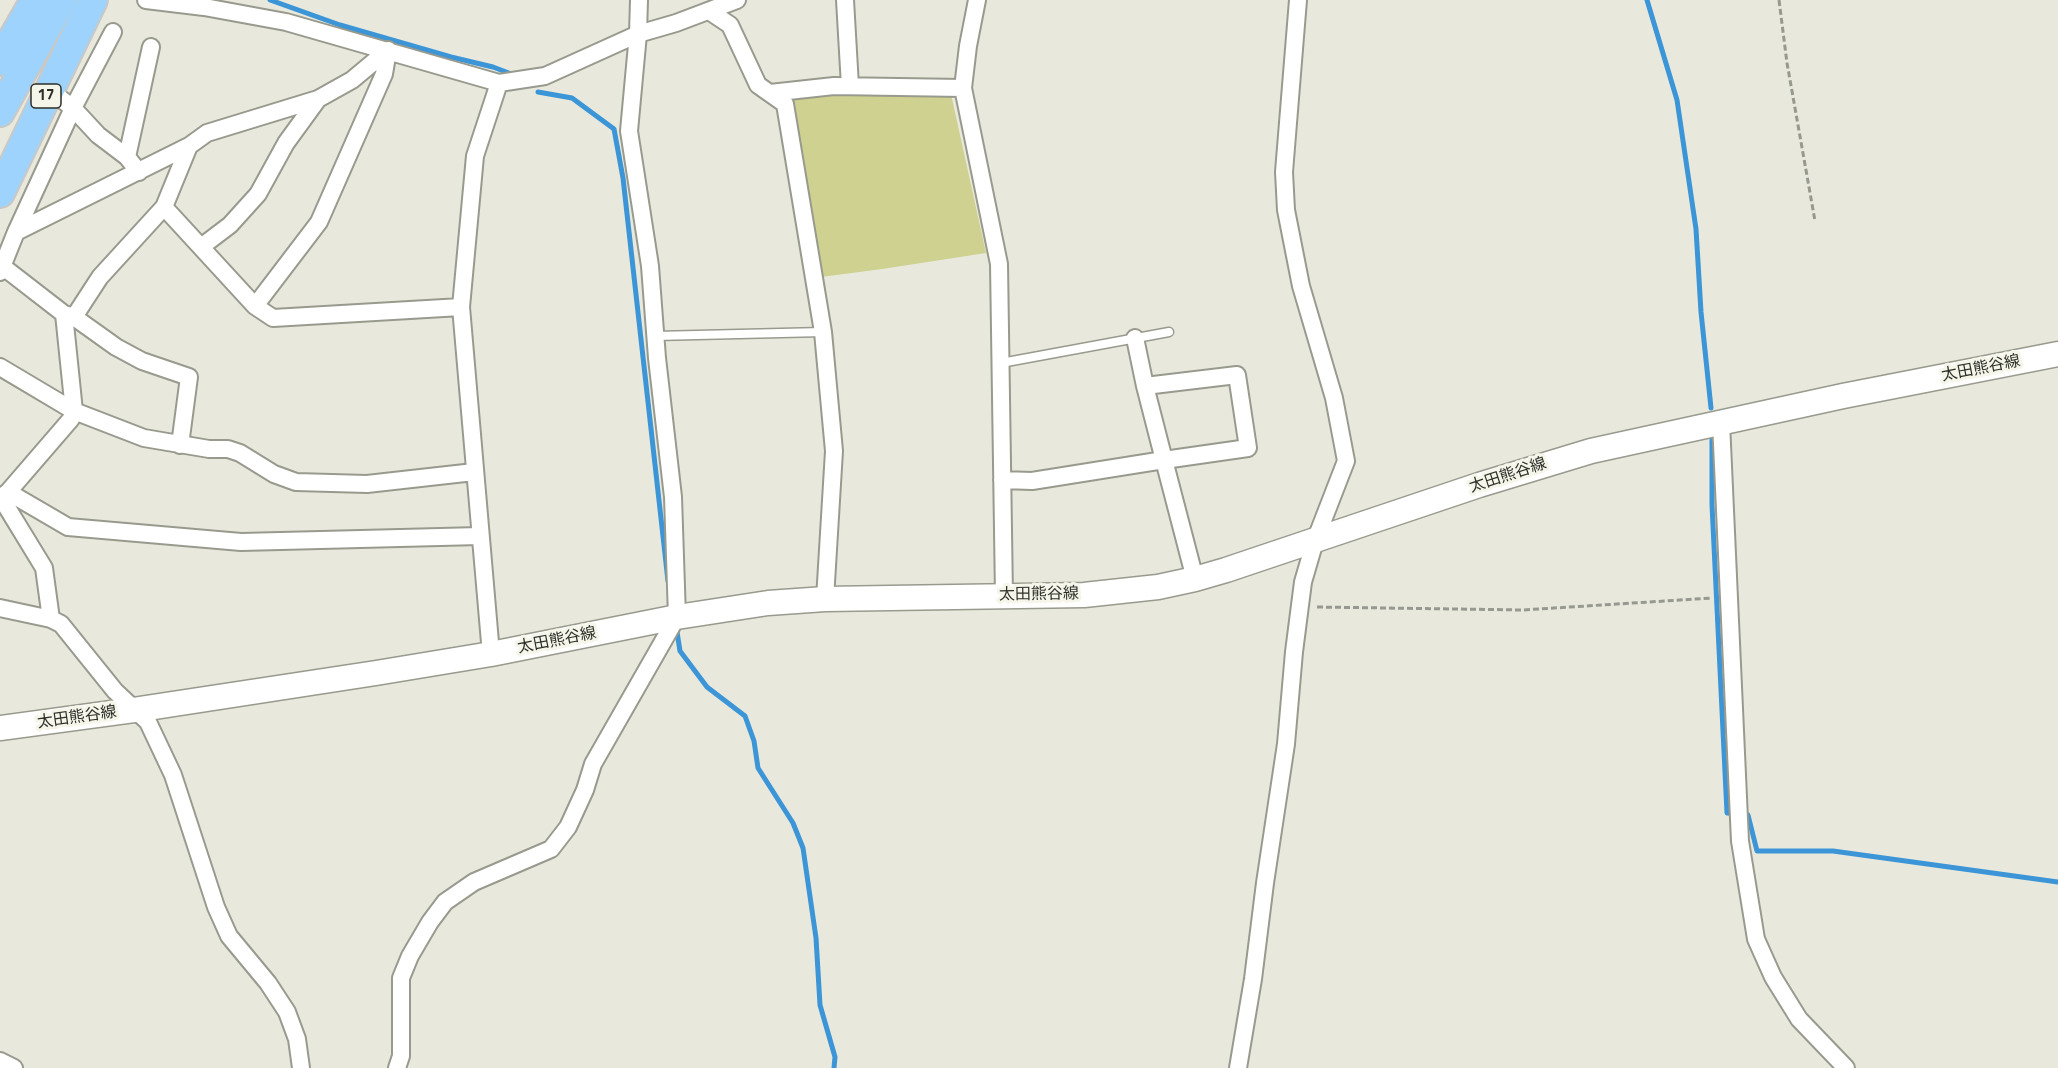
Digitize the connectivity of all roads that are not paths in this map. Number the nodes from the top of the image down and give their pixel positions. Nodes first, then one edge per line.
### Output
1 (35, 0) edge
2 (62, 0) edge
3 (93, 0) edge
4 (146, 0) edge
5 (639, 0) edge
6 (737, 0) edge
7 (845, 0) edge
8 (977, 0) edge
9 (1298, 0) edge
10 (709, 11) junction
11 (113, 32) dead end
12 (638, 34) junction
13 (151, 46) dead end
14 (388, 50) junction
15 (0, 61) edge
16 (499, 83) junction
17 (850, 86) junction
18 (963, 88) junction
19 (49, 90) junction
20 (770, 93) junction
21 (318, 99) junction
22 (73, 108) junction
23 (0, 112) edge
24 (189, 146) junction
25 (127, 157) junction
26 (139, 172) junction
27 (0, 193) edge
28 (164, 207) junction
29 (16, 232) junction
30 (201, 247) junction
31 (1, 269) edge
32 (255, 306) junction
33 (461, 307) junction
34 (69, 316) junction
35 (1169, 332) dead end
36 (823, 333) junction
37 (655, 336) junction
38 (1136, 338) junction
39 (2058, 354) edge
40 (1000, 363) junction
41 (0, 367) edge
42 (1145, 386) junction
43 (74, 411) junction
44 (1721, 422) junction
45 (180, 445) junction
46 (1164, 460) junction
47 (474, 472) junction
48 (1002, 480) junction
49 (2, 496) edge
50 (480, 536) junction
51 (1315, 541) junction
52 (1195, 579) junction
53 (1004, 596) junction
54 (825, 599) junction
55 (0, 609) edge
56 (677, 616) junction
57 (51, 619) junction
58 (491, 654) junction
59 (134, 710) junction
60 (0, 728) edge
61 (0, 1061) edge
62 (14, 1068) edge
63 (301, 1068) edge
64 (398, 1068) edge
65 (1238, 1068) edge
66 (1846, 1068) edge

1 - 15 highway
2 - 23 highway, 17
3 - 19 highway, 17
4 - 14 street
5 - 12 street
6 - 10 street
7 - 17 street
8 - 18 street
9 - 51 street
10 - 12 street
10 - 20 street
11 - 22 street
12 - 16 street
12 - 37 street
13 - 25 street
14 - 16 street
14 - 21 street
14 - 32 street
16 - 33 street
17 - 18 street
17 - 20 street
18 - 40 street
19 - 22 street
19 - 27 highway, 17
20 - 36 street
21 - 24 street
21 - 30 street
22 - 25 street
22 - 29 street
24 - 26 street
24 - 28 street
25 - 26 street
26 - 29 street
28 - 30 street
28 - 34 street
29 - 31 street
30 - 32 street
31 - 34 street
32 - 33 street
33 - 47 street
34 - 43 street
34 - 45 street
35 - 38 lane
36 - 37 lane
36 - 54 street
37 - 56 street
38 - 40 lane
38 - 42 street
39 - 44 main road, 太田熊谷線
40 - 48 street
41 - 43 street
42 - 46 street
42 - 46 street
43 - 45 street
43 - 49 street
44 - 51 main road, 太田熊谷線
44 - 66 street
45 - 47 street
46 - 48 street
46 - 52 street
47 - 50 street
48 - 53 street
49 - 50 street
49 - 57 street
50 - 58 street
51 - 52 main road, 太田熊谷線
51 - 65 street
52 - 53 main road, 太田熊谷線
53 - 54 main road, 太田熊谷線
54 - 56 main road, 太田熊谷線
55 - 57 street
56 - 58 main road, 太田熊谷線
56 - 64 street
57 - 59 street
58 - 59 main road, 太田熊谷線
59 - 60 main road, 太田熊谷線
59 - 63 street
61 - 62 street

